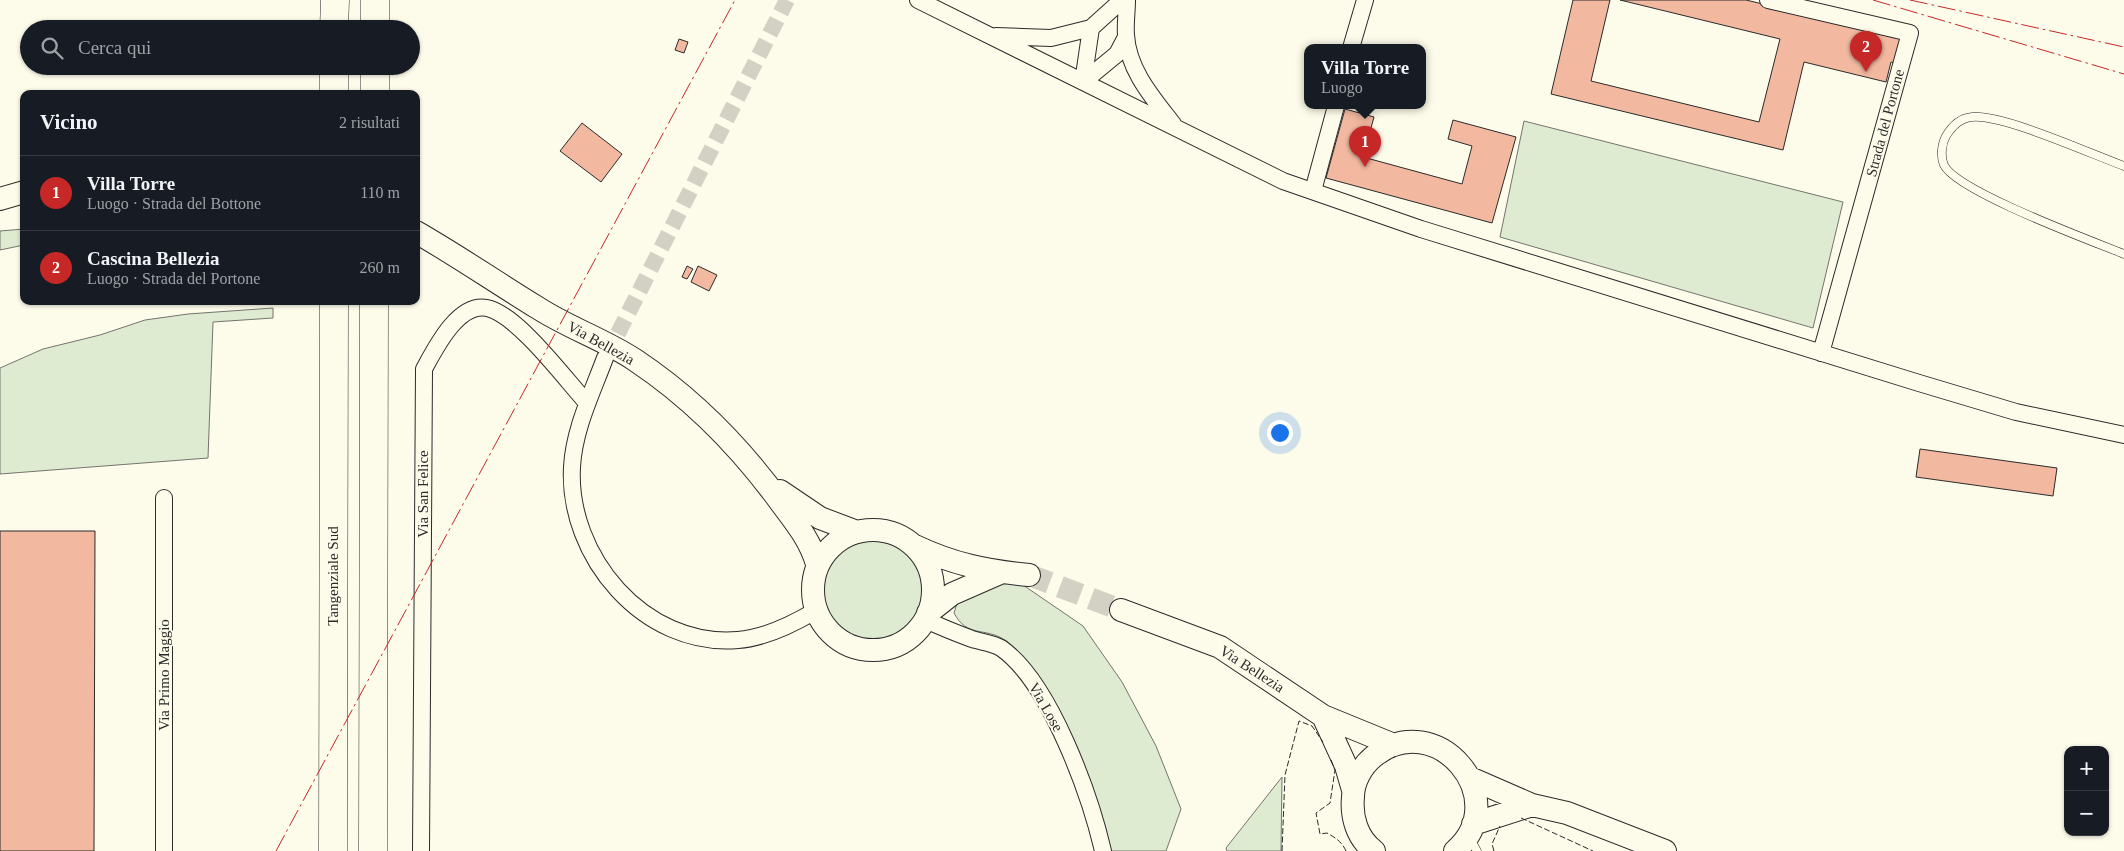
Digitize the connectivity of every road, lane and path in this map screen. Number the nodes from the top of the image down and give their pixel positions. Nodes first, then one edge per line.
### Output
1 (335, 0) edge
2 (375, 0) edge
3 (918, 0) edge
4 (1122, 0) edge
5 (1127, 0) edge
6 (1365, 0) edge
7 (1768, 0) edge
8 (334, 20) edge
9 (375, 20) edge
10 (1091, 28) junction
11 (989, 36) junction
12 (1126, 38) junction
13 (1352, 44) edge
14 (334, 75) edge
15 (375, 75) edge
16 (1083, 82) junction
17 (334, 90) edge
18 (375, 90) edge
19 (1335, 109) edge
20 (1176, 128) junction
21 (2124, 166) edge
22 (1313, 191) junction
23 (20, 193) edge
24 (0, 199) edge
25 (420, 234) edge
26 (2124, 254) edge
27 (334, 305) edge
28 (374, 305) edge
29 (1821, 353) junction
30 (605, 358) tunnel mouth
31 (587, 403) junction
32 (2124, 435) edge
33 (765, 481) junction
34 (164, 498) dead end
35 (857, 532) junction
36 (914, 545) junction
37 (817, 564) junction
38 (1000, 572) junction
39 (1029, 575) tunnel mouth
40 (1121, 610) tunnel mouth
41 (815, 611) junction
42 (927, 617) junction
43 (1323, 716) junction
44 (1394, 745) junction
45 (1470, 778) junction
46 (1353, 790) junction
47 (1532, 805) junction
48 (1468, 840) edge
49 (164, 851) edge
50 (332, 851) edge
51 (373, 851) edge
52 (421, 851) edge
53 (1103, 851) edge
54 (1374, 851) edge
55 (1665, 851) edge

1 - 8 highway
2 - 9 highway
3 - 11 street
4 - 10 street
5 - 12 street
6 - 13 street
7 - 29 street, Strada del Portone
10 - 11 street
10 - 16 street
11 - 16 street
12 - 16 street
12 - 20 street
14 - 17 highway
15 - 18 highway
16 - 20 street
19 - 22 street
20 - 22 street
21 - 26 lane
22 - 29 street
23 - 24 street
25 - 33 street, Via Bellezia
27 - 50 highway, Tangenziale Sud
28 - 51 highway
29 - 32 street
30 - 31 street
31 - 41 street
31 - 52 street, Via San Felice
33 - 35 street, Via Bellezia
33 - 37 street, Via Bellezia
34 - 49 street, Via Primo Maggio
35 - 36 street, Via Bellezia
35 - 37 street, Via Bellezia
36 - 38 street, Via Bellezia
36 - 42 street, Via Bellezia
37 - 41 street, Via Bellezia
38 - 39 street, Via Bellezia
38 - 42 street, Via Bellezia
40 - 43 street, Via Bellezia
41 - 42 street, Via Bellezia
42 - 53 street, Via Lose
43 - 44 street, Via Bellezia
43 - 46 street
44 - 45 street
44 - 46 street
45 - 47 street
45 - 48 street
46 - 54 street
47 - 48 street
47 - 55 street

